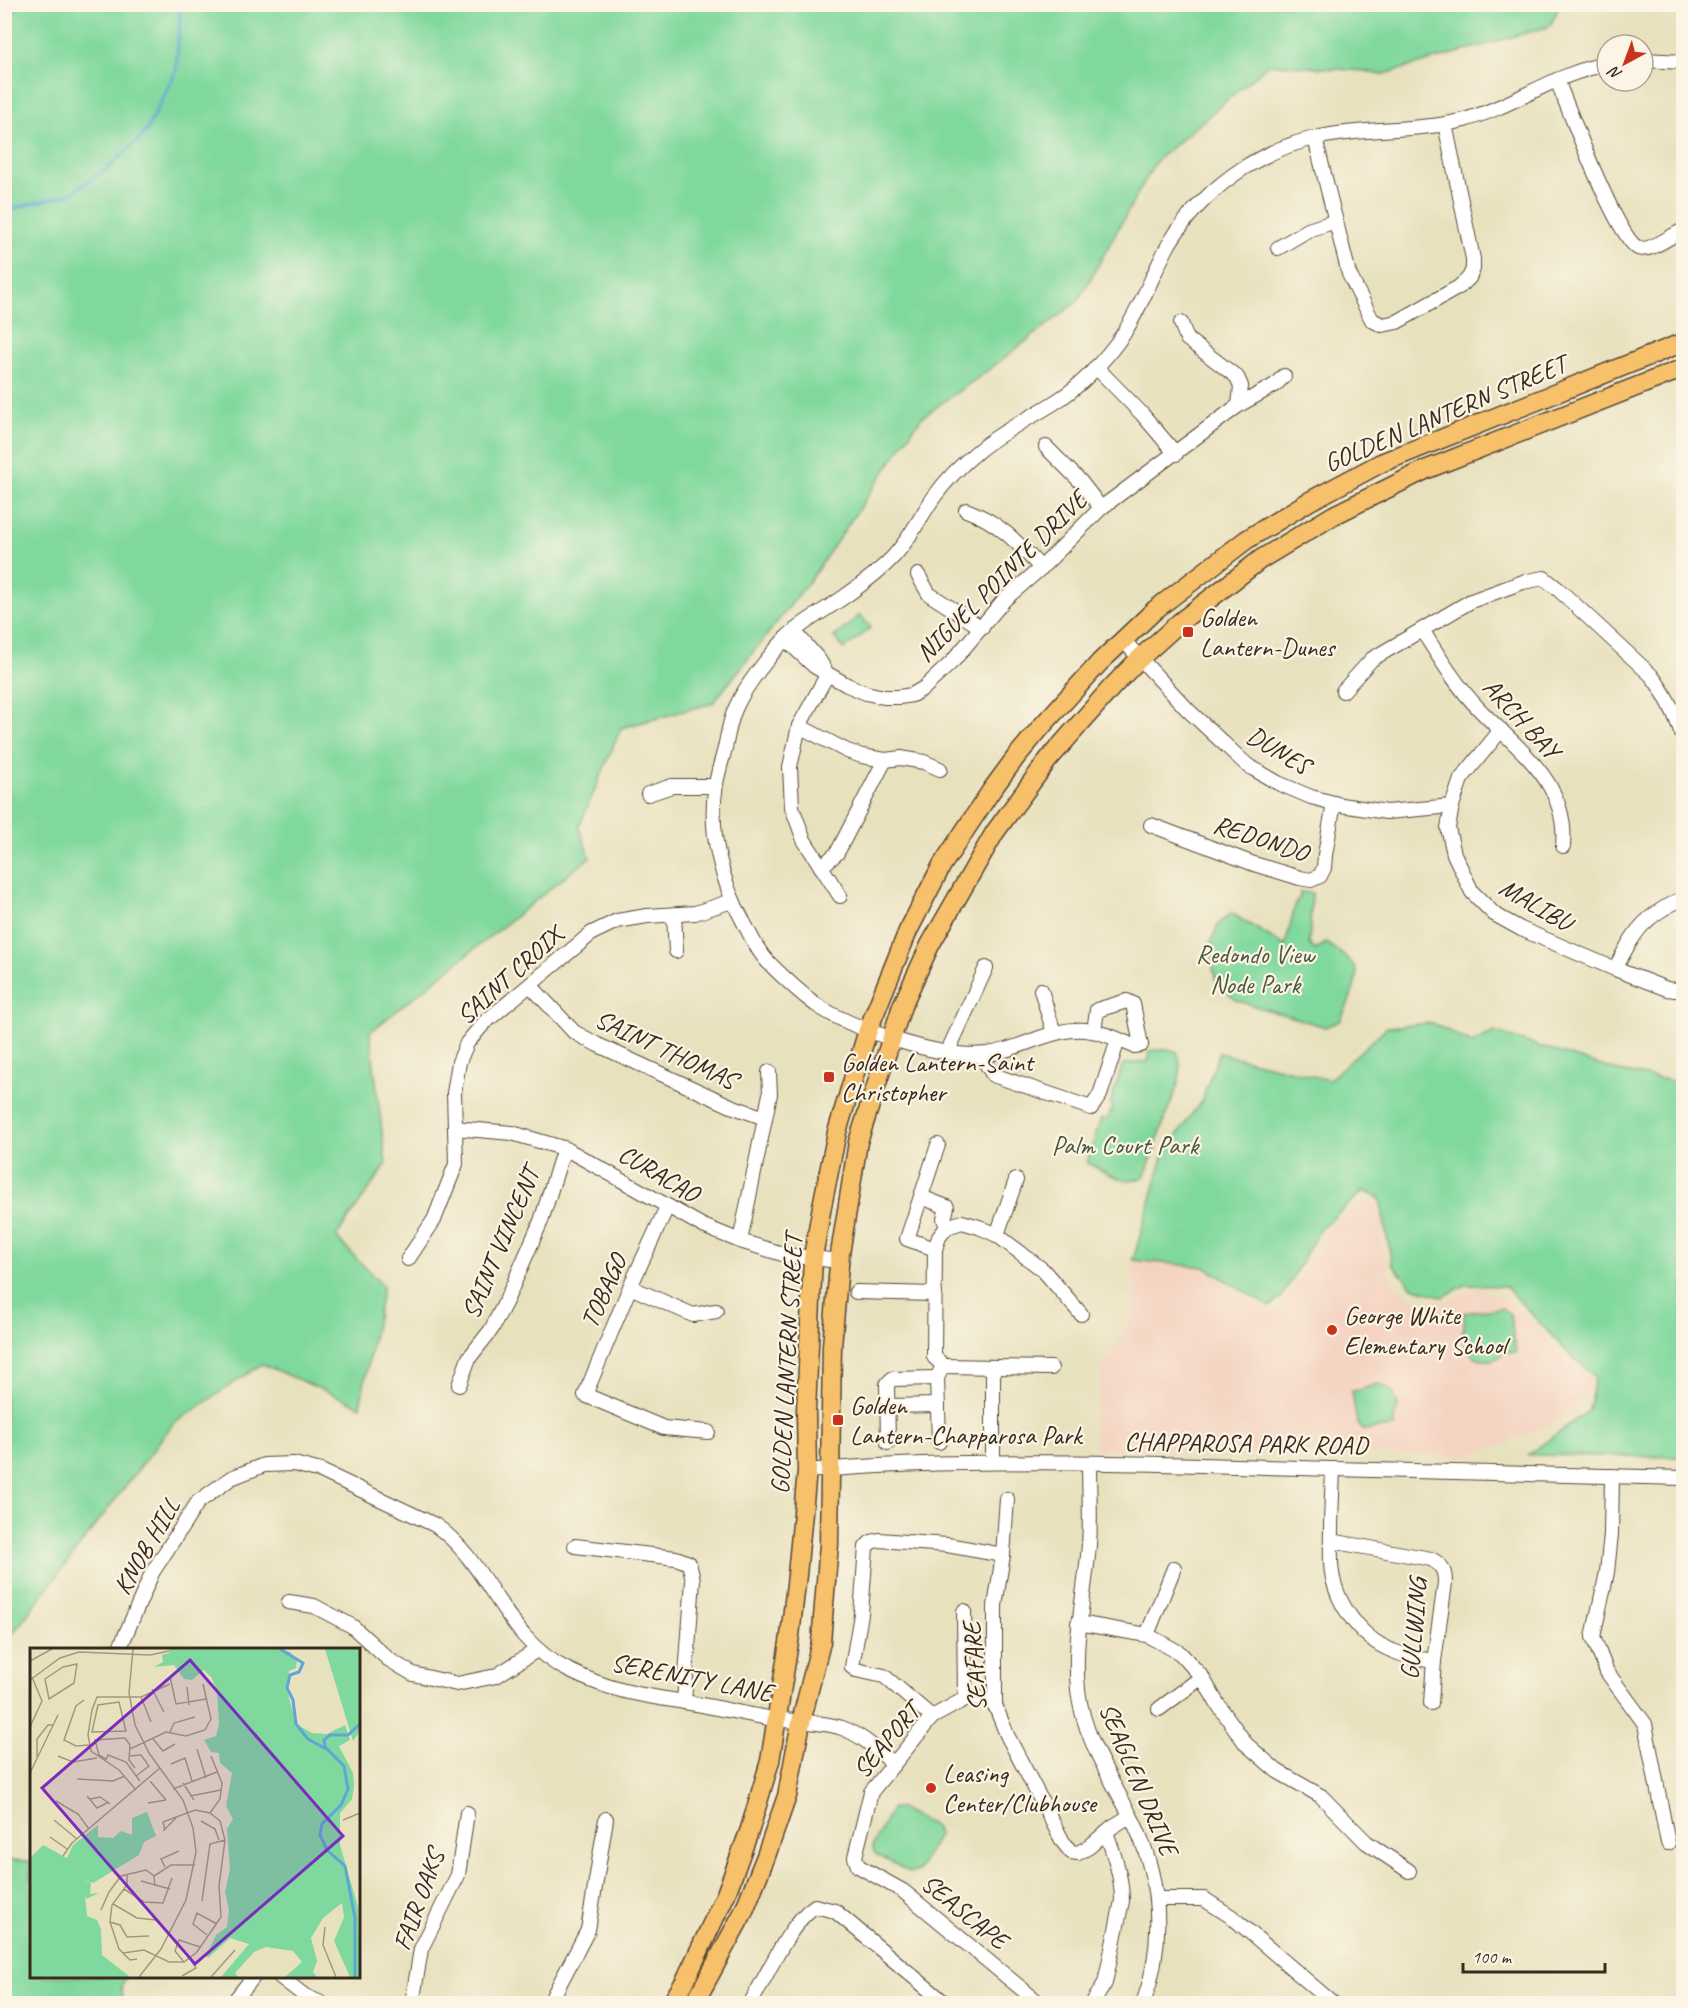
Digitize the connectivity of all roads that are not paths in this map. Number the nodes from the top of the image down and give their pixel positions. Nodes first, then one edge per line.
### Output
1 (1655, 61) edge
2 (1683, 62) edge
3 (1595, 67) edge
4 (1557, 80) junction
5 (1445, 124) junction
6 (1315, 138) junction
7 (1336, 221) junction
8 (1683, 230) edge
9 (1278, 248) dead end
10 (1181, 323) dead end
11 (1683, 342) edge
12 (1096, 368) junction
13 (1683, 368) edge
14 (1284, 376) dead end
15 (1239, 405) junction
16 (1046, 447) dead end
17 (1176, 454) junction
18 (1101, 508) junction
19 (966, 510) dead end
20 (1041, 568) junction
21 (918, 574) dead end
22 (982, 628) junction
23 (1422, 630) junction
24 (790, 635) junction
25 (1123, 640) junction
26 (1139, 659) junction
27 (827, 675) junction
28 (1343, 691) dead end
29 (799, 726) junction
30 (1502, 730) junction
31 (1683, 740) edge
32 (885, 760) junction
33 (940, 768) dead end
34 (716, 786) junction
35 (648, 794) dead end
36 (1334, 803) junction
37 (1452, 807) junction
38 (1151, 825) dead end
39 (1563, 846) dead end
40 (821, 867) junction
41 (840, 896) dead end
42 (1683, 898) edge
43 (732, 901) junction
44 (674, 915) junction
45 (676, 951) dead end
46 (986, 968) dead end
47 (1615, 969) junction
48 (530, 985) junction
49 (1041, 990) dead end
50 (1683, 991) edge
51 (868, 1030) junction
52 (1094, 1031) junction
53 (1054, 1033) junction
54 (891, 1037) junction
55 (1118, 1041) junction
56 (947, 1053) junction
57 (981, 1055) junction
58 (769, 1072) dead end
59 (765, 1118) junction
60 (455, 1128) junction
61 (938, 1145) dead end
62 (564, 1148) junction
63 (1016, 1180) dead end
64 (921, 1197) junction
65 (667, 1207) junction
66 (947, 1227) junction
67 (997, 1236) junction
68 (740, 1241) junction
69 (934, 1249) junction
70 (813, 1257) junction
71 (408, 1259) dead end
72 (839, 1261) junction
73 (630, 1287) junction
74 (856, 1292) dead end
75 (935, 1294) junction
76 (716, 1311) dead end
77 (1081, 1314) dead end
78 (993, 1368) junction
79 (1051, 1368) dead end
80 (940, 1372) junction
81 (459, 1385) dead end
82 (938, 1405) junction
83 (888, 1406) junction
84 (708, 1432) dead end
85 (939, 1442) dead end
86 (888, 1443) dead end
87 (993, 1462) junction
88 (1089, 1463) junction
89 (264, 1465) joint
90 (831, 1469) junction
91 (1333, 1469) junction
92 (807, 1471) junction
93 (1612, 1476) junction
94 (1683, 1478) edge
95 (1007, 1499) dead end
96 (1331, 1541) junction
97 (575, 1546) dead end
98 (1003, 1555) junction
99 (1174, 1568) dead end
100 (289, 1602) dead end
101 (964, 1611) dead end
102 (1078, 1623) junction
103 (1147, 1635) junction
104 (120, 1648) edge
105 (537, 1650) junction
106 (1434, 1661) junction
107 (1202, 1677) junction
108 (965, 1699) junction
109 (684, 1702) junction
110 (1431, 1703) dead end
111 (995, 1705) junction
112 (1159, 1709) dead end
113 (932, 1717) junction
114 (776, 1719) junction
115 (801, 1722) junction
116 (894, 1764) junction
117 (467, 1813) dead end
118 (1130, 1816) junction
119 (606, 1819) dead end
120 (1106, 1832) junction
121 (1668, 1843) dead end
122 (855, 1862) joint
123 (1409, 1871) dead end
124 (1157, 1899) junction
125 (253, 1978) edge
126 (280, 1978) edge
127 (232, 2004) edge
128 (323, 2004) edge
129 (412, 2004) edge
130 (549, 2004) edge
131 (671, 2004) edge
132 (694, 2004) edge
133 (750, 2004) edge
134 (946, 2004) edge
135 (1040, 2004) edge
136 (1092, 2004) edge
137 (1143, 2004) edge
138 (1334, 2004) edge

1 - 2 street
3 - 4 street
4 - 5 street
4 - 8 street
5 - 6 street
5 - 7 street
6 - 7 street
6 - 12 street
7 - 9 street
10 - 15 street
11 - 25 main road, GOLDEN LANTERN STREET
12 - 17 street
12 - 24 street
13 - 26 main road, GOLDEN LANTERN STREET
14 - 15 street, NIGUEL POINTE DRIVE
15 - 17 street, NIGUEL POINTE DRIVE
16 - 18 street
17 - 18 street, NIGUEL POINTE DRIVE
18 - 20 street, NIGUEL POINTE DRIVE
19 - 20 street
20 - 22 street, NIGUEL POINTE DRIVE
21 - 22 street
22 - 27 street, NIGUEL POINTE DRIVE
23 - 28 street
23 - 30 street, ARCH BAY
23 - 31 street
24 - 27 street
24 - 34 street
25 - 26 street, DUNES
25 - 51 main road, GOLDEN LANTERN STREET
26 - 36 street, DUNES
26 - 54 main road, GOLDEN LANTERN STREET
27 - 29 street
29 - 32 street
29 - 40 street
30 - 37 street, MALIBU
30 - 39 street, ARCH BAY
32 - 33 street
32 - 40 street
34 - 35 street
34 - 43 street
36 - 37 street, DUNES
36 - 38 street, REDONDO
37 - 47 street, MALIBU
40 - 41 street
42 - 47 street
43 - 44 street, SAINT CROIX
43 - 51 street
44 - 45 street
44 - 48 street, SAINT CROIX
46 - 56 street
47 - 50 street, MALIBU
48 - 59 street, SAINT THOMAS
48 - 60 street, SAINT CROIX
49 - 53 street
51 - 54 street
51 - 70 main road, GOLDEN LANTERN STREET
52 - 53 street
52 - 55 street
52 - 55 street
53 - 57 street
54 - 56 street
54 - 72 main road, GOLDEN LANTERN STREET
55 - 57 street
56 - 57 street
58 - 59 street
59 - 68 street
60 - 62 street, CURACAO
60 - 71 street, SAINT CROIX
61 - 64 street
62 - 65 street, CURACAO
62 - 81 street, SAINT VINCENT
63 - 67 street
64 - 66 street
64 - 69 street
65 - 68 street, CURACAO
65 - 73 street, TOBAGO
66 - 67 street
66 - 69 street
67 - 77 street
68 - 70 street, CURACAO
69 - 75 street
70 - 72 street, CURACAO
70 - 92 main road, GOLDEN LANTERN STREET
72 - 90 main road, GOLDEN LANTERN STREET
73 - 76 street
73 - 84 street, TOBAGO
74 - 75 street
75 - 80 street
78 - 79 street
78 - 80 street
78 - 87 street
80 - 82 street
80 - 83 street
82 - 83 street
82 - 85 street
83 - 86 street
87 - 88 street, CHAPPAROSA PARK ROAD
87 - 90 street, CHAPPAROSA PARK ROAD
88 - 91 street, CHAPPAROSA PARK ROAD
88 - 102 street, SEAGLEN DRIVE
89 - 104 street, KNOB HILL
89 - 105 street, SERENITY LANE
90 - 92 street, CHAPPAROSA PARK ROAD
90 - 115 main road, GOLDEN LANTERN STREET
91 - 93 street, CHAPPAROSA PARK ROAD
91 - 96 street
92 - 114 main road, GOLDEN LANTERN STREET
93 - 94 street, CHAPPAROSA PARK ROAD
93 - 121 street
95 - 98 street, SEAFARE
96 - 106 street
96 - 106 street, GULLWING
97 - 109 street
98 - 111 street, SEAFARE
98 - 113 street
99 - 103 street
100 - 105 street
101 - 108 street
102 - 103 street
102 - 118 street, SEAGLEN DRIVE
103 - 107 street
105 - 109 street, SERENITY LANE
106 - 110 street, GULLWING
107 - 112 street
107 - 123 street
108 - 111 street
108 - 113 street, SEAPORT
109 - 114 street, SERENITY LANE
111 - 120 street, SEAFARE
113 - 116 street, SEAPORT
114 - 115 street, SERENITY LANE
114 - 131 main road, GOLDEN LANTERN STREET
115 - 116 street, SERENITY LANE
115 - 132 main road, GOLDEN LANTERN STREET
116 - 122 street, SEAPORT
117 - 129 street, FAIR OAKS
118 - 120 street, SEAFARE
118 - 124 street, SEAGLEN DRIVE
119 - 130 street
120 - 136 street
122 - 135 street, SEASCAPE
124 - 137 street, SEAGLEN DRIVE
124 - 138 street
125 - 127 street
126 - 128 street
133 - 134 street

